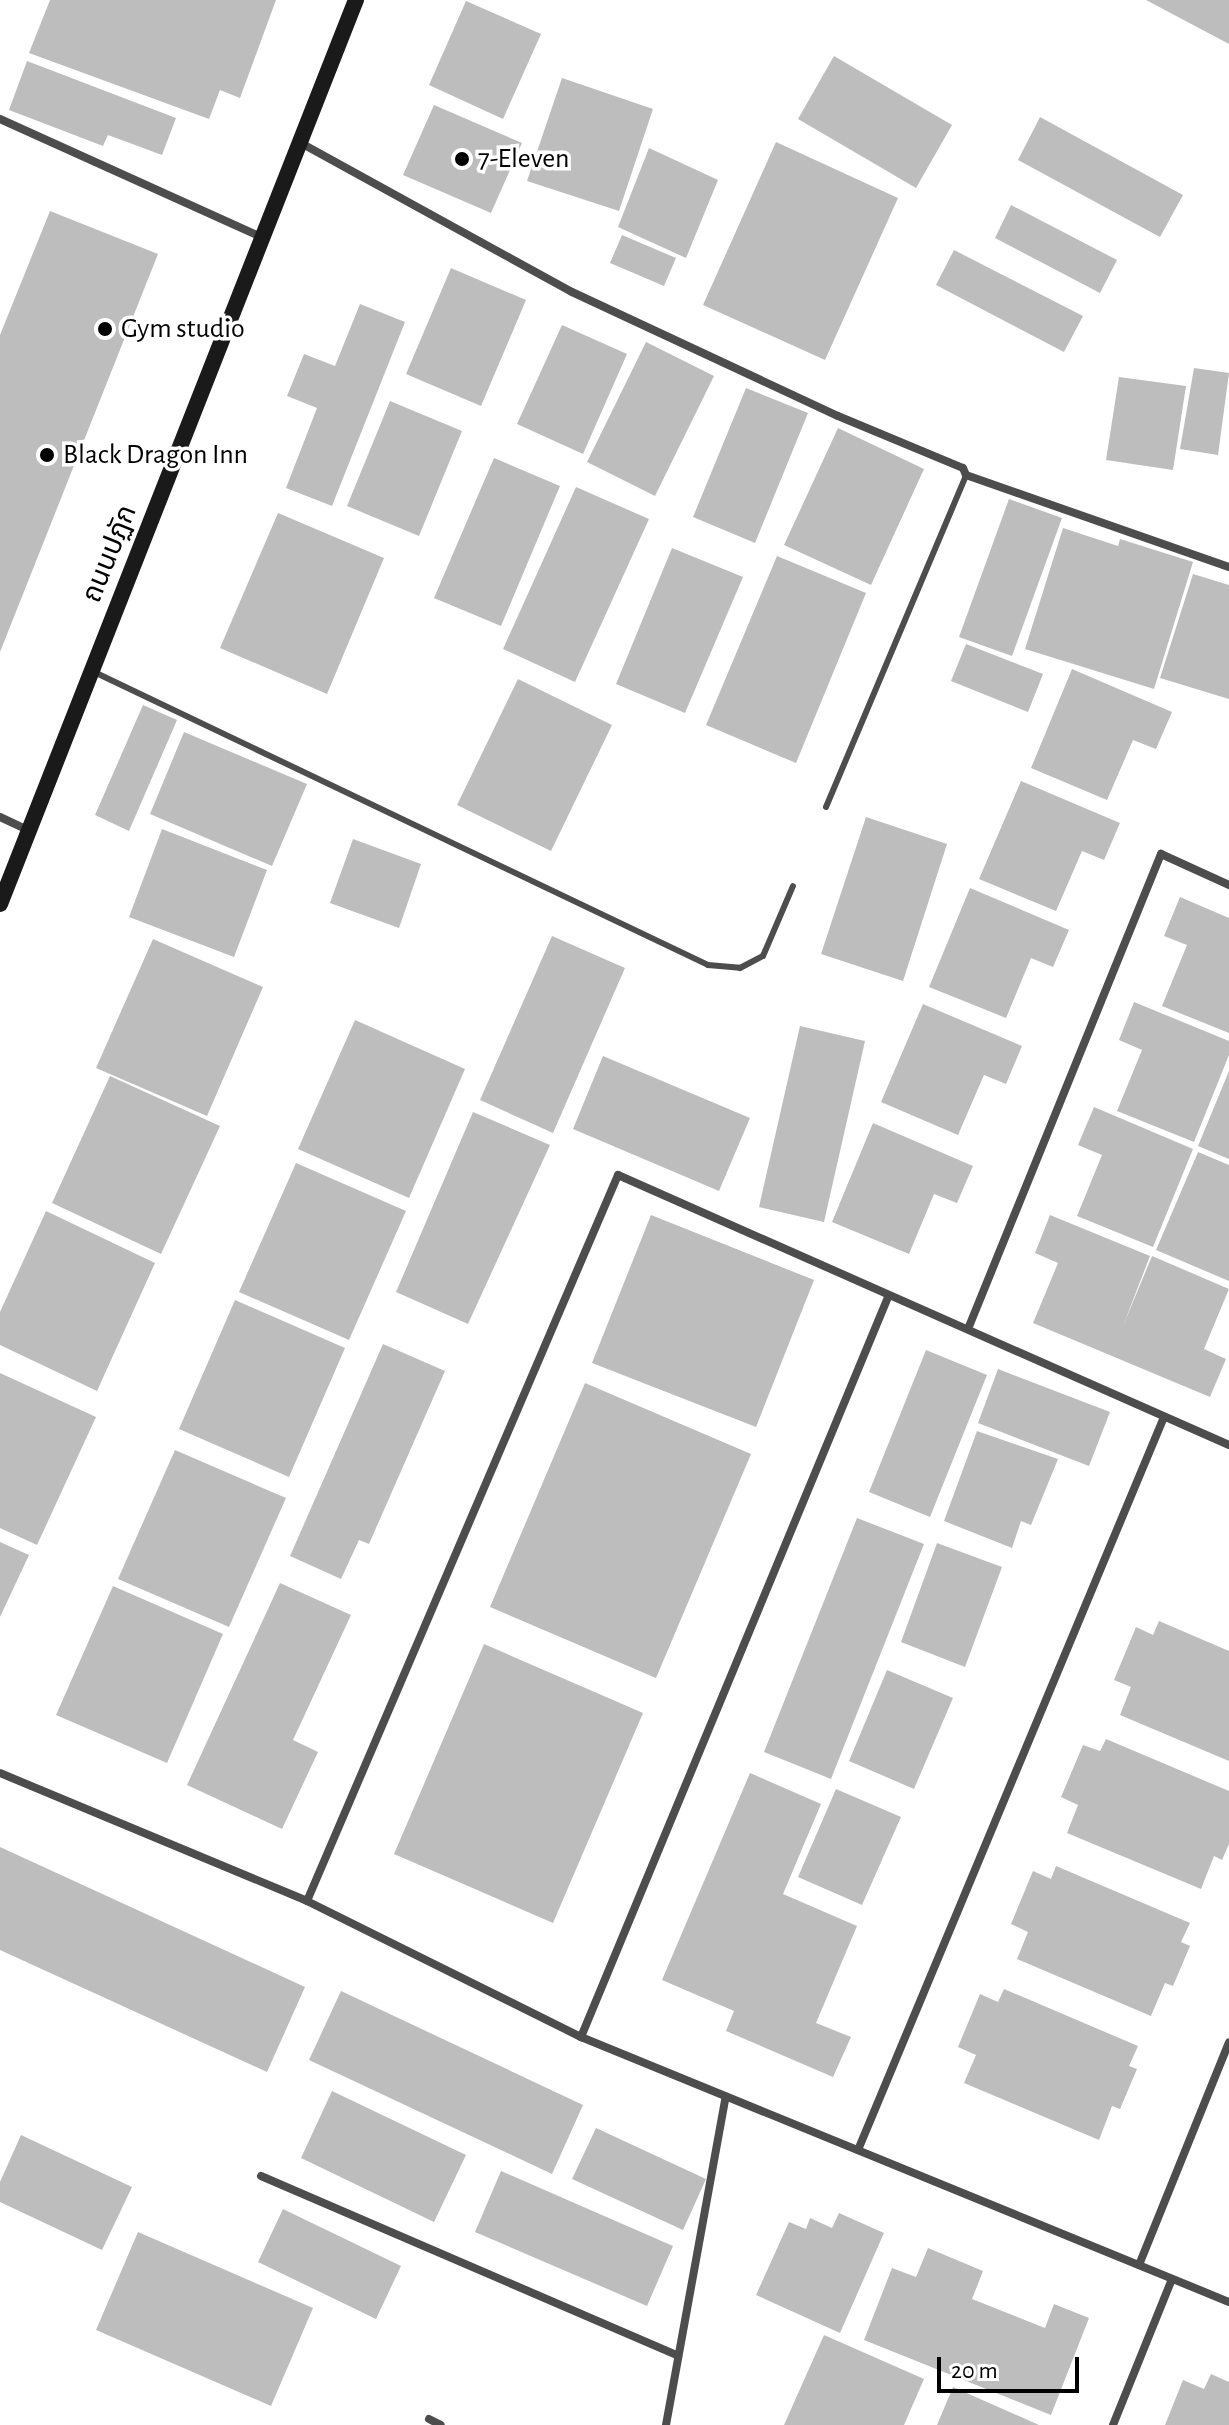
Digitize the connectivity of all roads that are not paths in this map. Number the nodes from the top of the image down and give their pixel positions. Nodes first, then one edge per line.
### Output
1 (356, 0) edge
2 (0, 119) edge
3 (299, 142) junction
4 (263, 238) junction
5 (966, 475) junction
6 (1229, 567) edge
7 (92, 671) junction
8 (826, 807) dead end
9 (0, 817) edge
10 (28, 830) junction
11 (1229, 885) edge
12 (793, 886) dead end
13 (0, 904) edge
14 (889, 1295) junction
15 (968, 1329) junction
16 (1164, 1417) junction
17 (1229, 1445) edge
18 (0, 1773) edge
19 (307, 1901) junction
20 (581, 2037) junction
21 (1229, 2042) edge
22 (726, 2096) junction
23 (858, 2150) junction
24 (261, 2176) dead end
25 (1139, 2265) junction
26 (1172, 2279) junction
27 (1229, 2302) edge
28 (678, 2356) junction
29 (429, 2419) dead end
30 (441, 2425) edge
31 (666, 2425) edge
32 (1113, 2425) edge

1 - 3 main road, ถนนปฏัก
2 - 4 street
3 - 4 main road, ถนนปฏัก
3 - 5 street
4 - 7 main road, ถนนปฏัก
5 - 6 street
5 - 8 lane
7 - 10 main road, ถนนปฏัก
7 - 12 lane
9 - 10 street
10 - 13 main road, ถนนปฏัก
11 - 15 street
14 - 15 street
14 - 19 street
14 - 20 street
15 - 16 street
16 - 17 street
16 - 23 street
18 - 19 street
19 - 20 street
20 - 22 street
21 - 25 street
22 - 23 street
22 - 28 street
23 - 25 street
24 - 28 street
25 - 26 street
26 - 27 street
26 - 32 street
28 - 31 street
29 - 30 street

